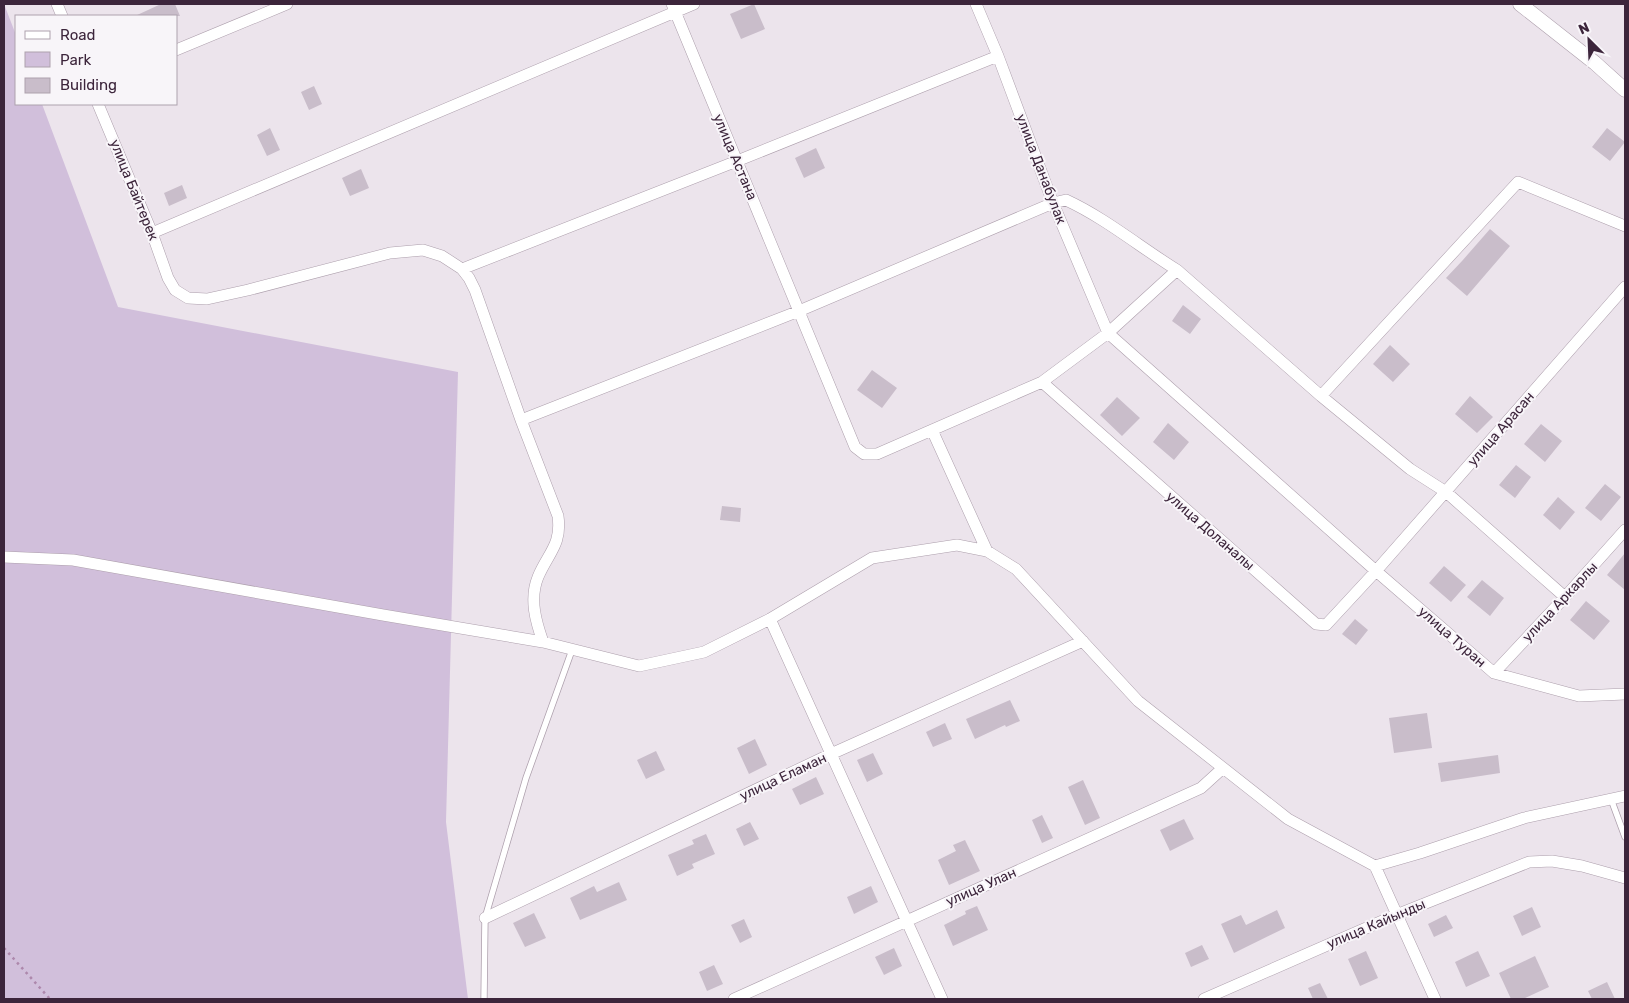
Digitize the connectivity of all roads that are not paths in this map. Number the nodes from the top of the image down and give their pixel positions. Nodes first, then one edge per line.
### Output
1 (286, 4) edge
2 (694, 4) edge
3 (976, 4) edge
4 (1520, 4) edge
5 (673, 8) edge
6 (178, 49) edge
7 (998, 56) junction
8 (1625, 90) edge
9 (98, 105) edge
10 (737, 161) junction
11 (1053, 204) junction
12 (1625, 226) edge
13 (152, 233) junction
14 (462, 269) junction
15 (1177, 270) junction
16 (1625, 287) edge
17 (799, 311) junction
18 (1108, 333) junction
19 (1042, 382) junction
20 (1321, 396) junction
21 (521, 420) junction
22 (932, 430) junction
23 (1446, 492) junction
24 (1625, 530) edge
25 (987, 551) junction
26 (4, 557) edge
27 (1376, 571) junction
28 (1565, 597) junction
29 (770, 620) junction
30 (1083, 641) junction
31 (543, 642) junction
32 (572, 650) junction
33 (1494, 673) junction
34 (1625, 694) edge
35 (831, 754) junction
36 (1223, 768) junction
37 (1625, 796) edge
38 (1611, 799) junction
39 (1625, 837) edge
40 (1375, 866) junction
41 (1625, 878) edge
42 (1396, 915) junction
43 (485, 918) junction
44 (907, 921) junction
45 (484, 999) edge
46 (734, 999) edge
47 (942, 999) edge
48 (1204, 999) edge
49 (1435, 999) edge

1 - 6 street
2 - 5 street
3 - 7 street, улица Данабулак
4 - 8 street
5 - 10 street, улица Астана
5 - 13 street
7 - 10 street
7 - 11 street, улица Данабулак
9 - 13 street, улица Байтерек
10 - 14 street
10 - 17 street, улица Астана
11 - 15 street
11 - 17 street
11 - 18 street, улица Данабулак
12 - 20 street
13 - 14 street, улица Байтерек
14 - 21 street
15 - 18 street
15 - 20 street
16 - 23 street, улица Арасан
17 - 21 street
17 - 22 street, улица Астана
18 - 19 street
18 - 27 street, улица Туран
19 - 22 street
19 - 27 street, улица Доланалы
20 - 23 street
21 - 31 street
22 - 25 street
23 - 27 street, улица Арасан
23 - 28 street
24 - 28 street, улица Аркарлы
25 - 29 street
25 - 30 street
26 - 31 street
27 - 33 street, улица Туран
28 - 33 street, улица Аркарлы
29 - 32 street
29 - 35 street
30 - 35 street, улица Еламан
30 - 36 street
31 - 32 street
32 - 43 lane
33 - 34 street, улица Туран
35 - 43 street, улица Еламан
35 - 44 street
36 - 40 street
36 - 44 street, улица Улан
37 - 38 street
38 - 39 lane
38 - 40 street
40 - 42 street
41 - 42 street, улица Кайынды
42 - 48 street, улица Кайынды
42 - 49 street
43 - 45 lane
44 - 46 street, улица Улан
44 - 47 street

